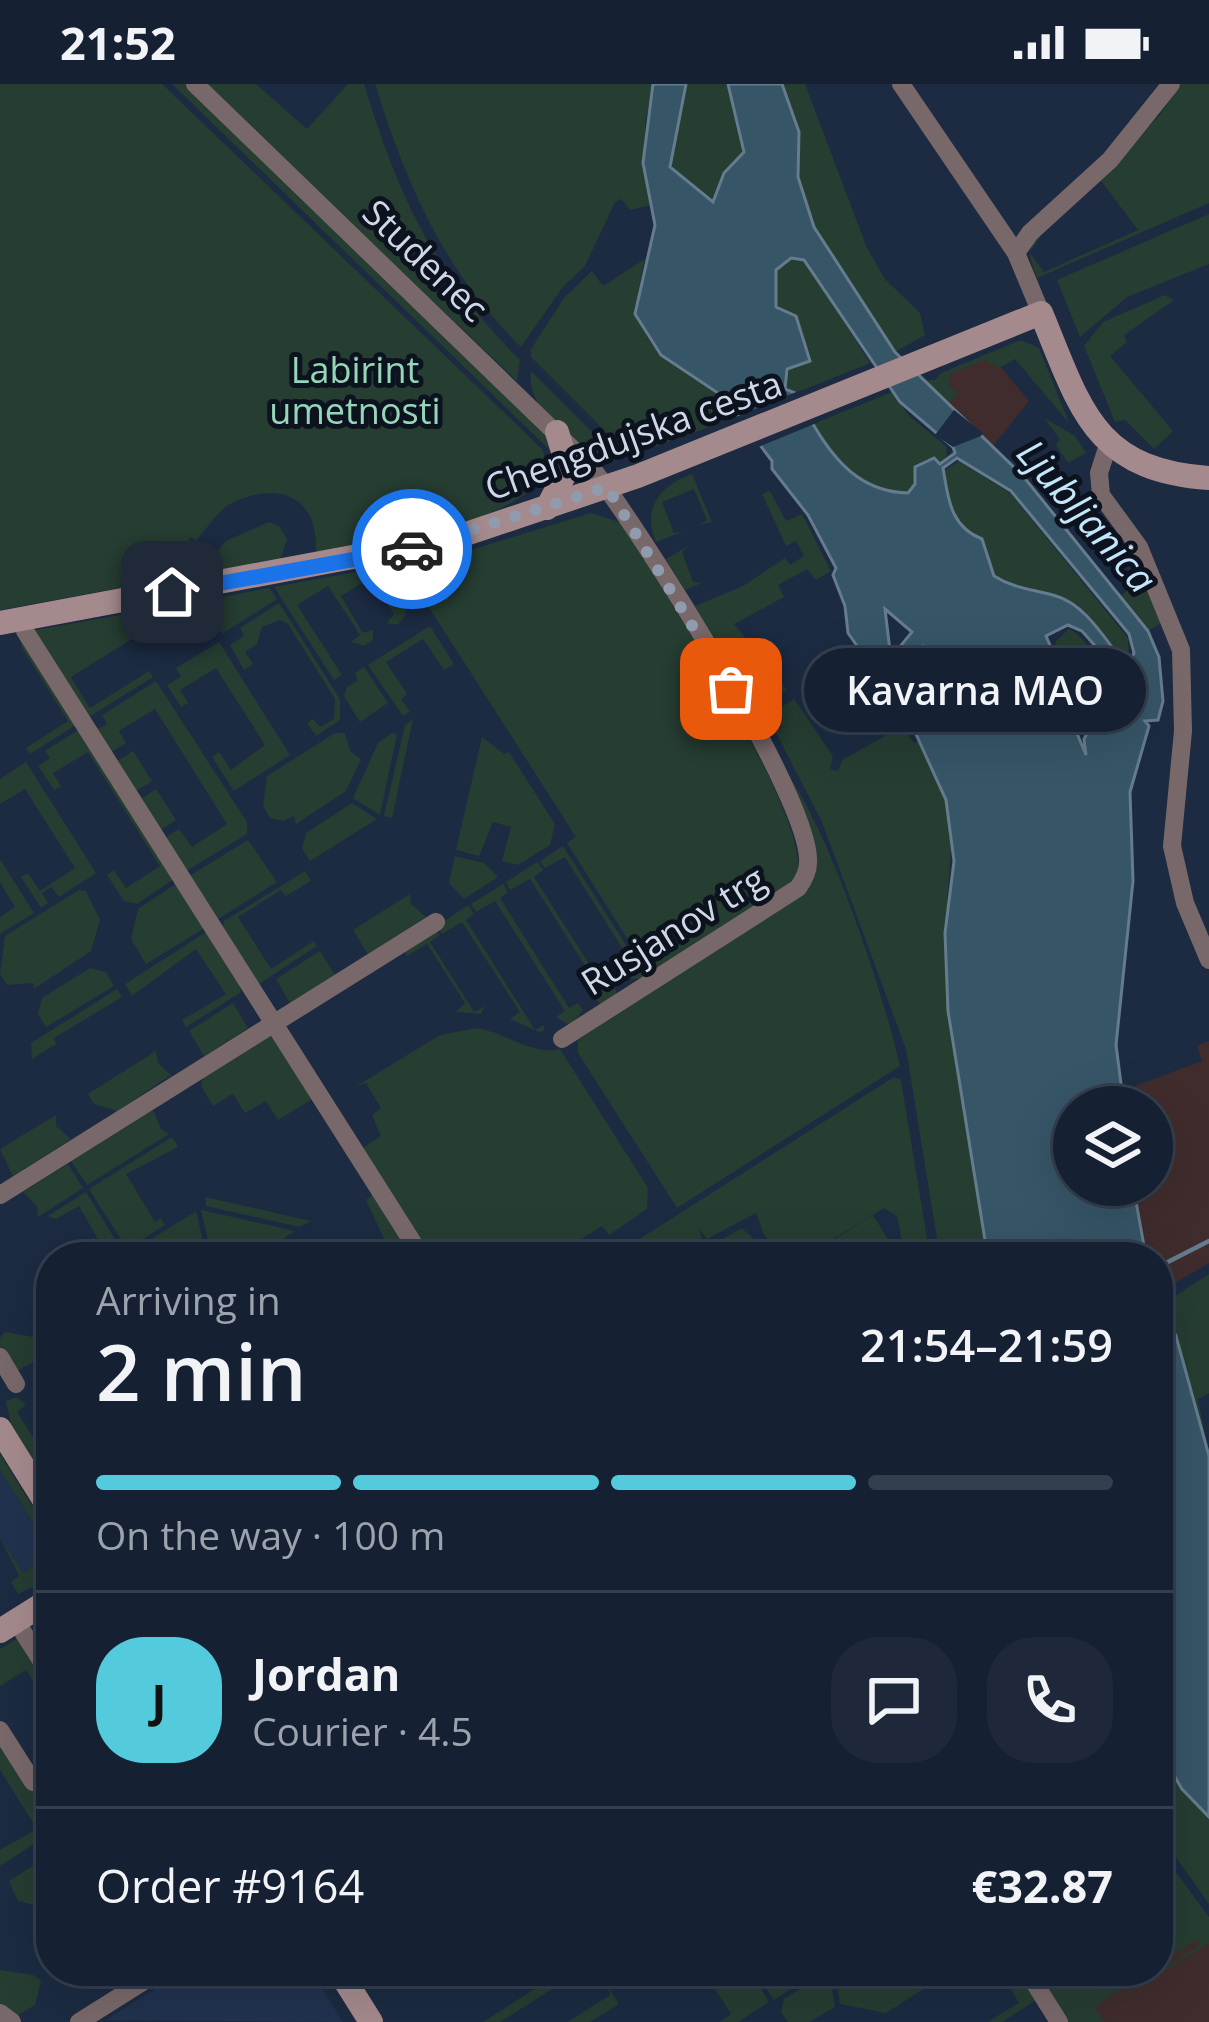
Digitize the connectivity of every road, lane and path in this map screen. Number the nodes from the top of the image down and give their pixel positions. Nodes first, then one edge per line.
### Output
1 (195, 84) edge
2 (901, 84) edge
3 (1171, 84) edge
4 (1016, 253) junction
5 (1041, 313) junction
6 (557, 432) junction
7 (1108, 445) junction
8 (1209, 478) edge
9 (607, 487) junction
10 (547, 508) junction
11 (12, 621) edge
12 (436, 922) dead end
13 (1209, 960) edge
14 (274, 1023) junction
15 (562, 1039) dead end
16 (0, 1195) edge
17 (413, 1242) edge
18 (0, 1357) edge
19 (16, 1384) dead end
20 (0, 1429) edge
21 (36, 1487) edge
22 (36, 1608) edge
23 (8, 1626) edge
24 (36, 1659) edge
25 (0, 1730) edge
26 (33, 1782) dead end
27 (136, 1986) edge
28 (348, 1986) edge
29 (1036, 1986) edge
30 (0, 2013) edge
31 (12, 2022) edge
32 (79, 2022) edge
33 (371, 2022) edge
34 (1059, 2022) edge

1 - 6 street, Studenec
2 - 4 street
3 - 4 street
4 - 5 street
5 - 7 street
5 - 9 street, Chengdujska cesta
6 - 9 street, Studenec
6 - 10 street
7 - 8 street
7 - 13 street
9 - 10 street, Chengdujska cesta
9 - 15 street, Rusjanov trg
10 - 11 street, Chengdujska cesta
11 - 14 street, Chengdujska cesta
12 - 14 street
14 - 16 street
14 - 17 street
18 - 19 street
20 - 21 street
22 - 23 street
23 - 24 street
25 - 26 street
27 - 32 street
28 - 33 street
29 - 34 street
30 - 31 street

